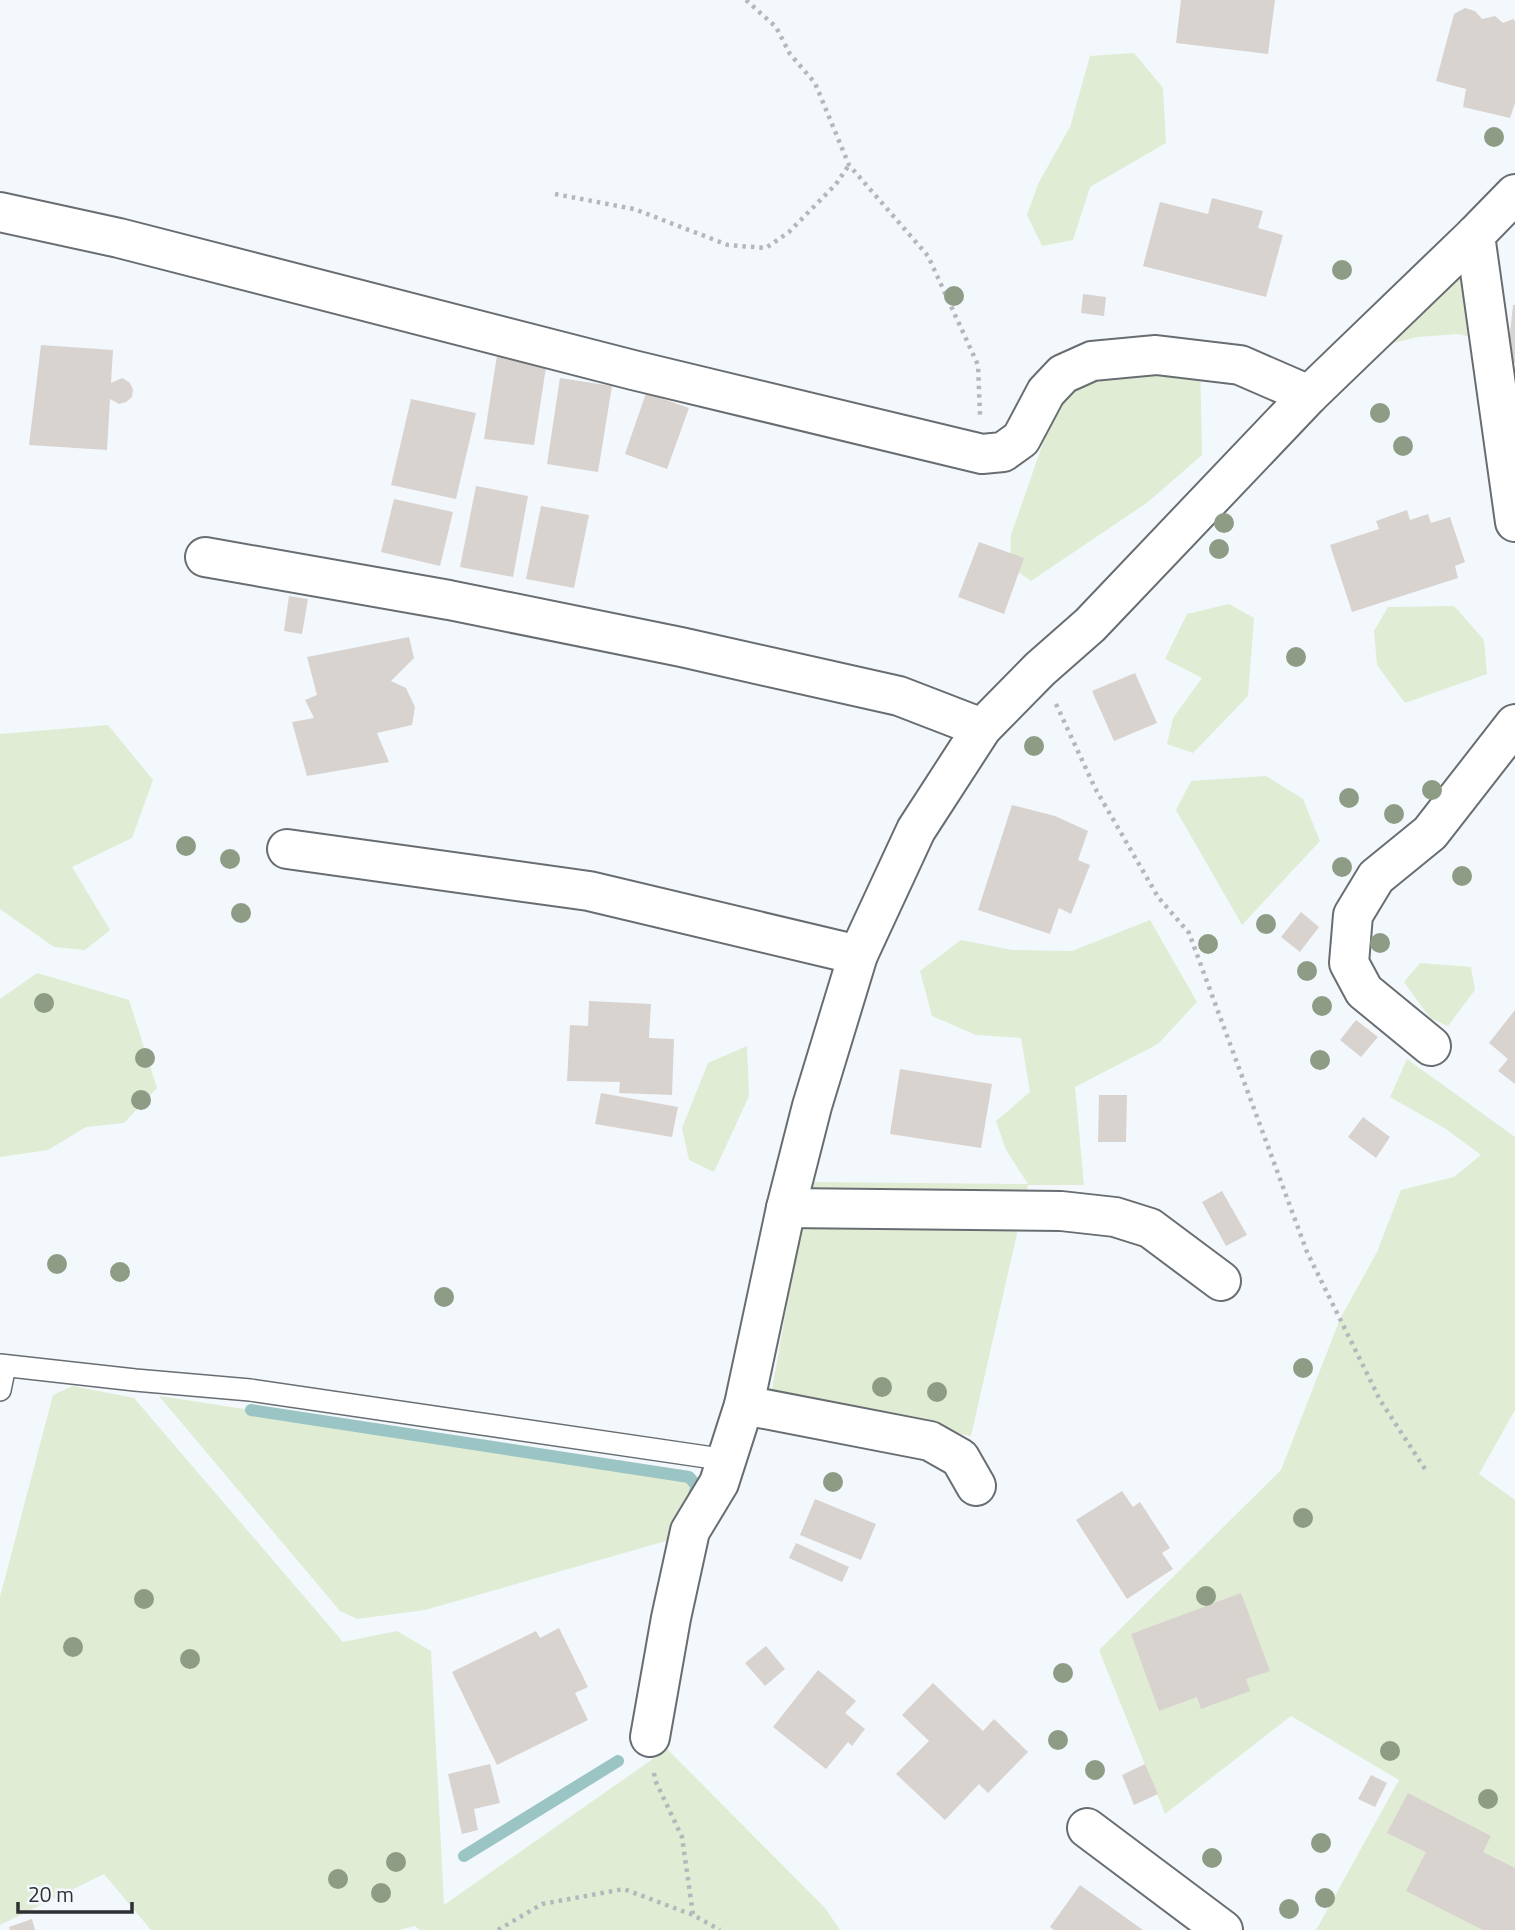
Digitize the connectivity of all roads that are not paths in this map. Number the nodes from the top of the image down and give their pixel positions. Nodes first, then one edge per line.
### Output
1 (1515, 194) edge
2 (0, 212) edge
3 (1475, 235) junction
4 (1309, 395) junction
5 (1515, 522) edge
6 (205, 557) dead end
7 (1515, 724) edge
8 (982, 728) junction
9 (287, 849) dead end
10 (858, 955) junction
11 (1431, 1046) dead end
12 (786, 1208) junction
13 (1221, 1281) dead end
14 (2, 1365) edge
15 (0, 1390) edge
16 (744, 1405) junction
17 (727, 1460) junction
18 (976, 1486) dead end
19 (650, 1737) road end
20 (1087, 1828) dead end
21 (1223, 1930) edge

1 - 3 street
2 - 4 street
3 - 4 street
3 - 5 street
4 - 8 street
6 - 8 street
7 - 11 street
8 - 10 street
9 - 10 street
10 - 12 street
12 - 13 street
12 - 16 street
14 - 15 lane
14 - 17 lane
16 - 17 street
16 - 18 street
17 - 19 street
20 - 21 street

